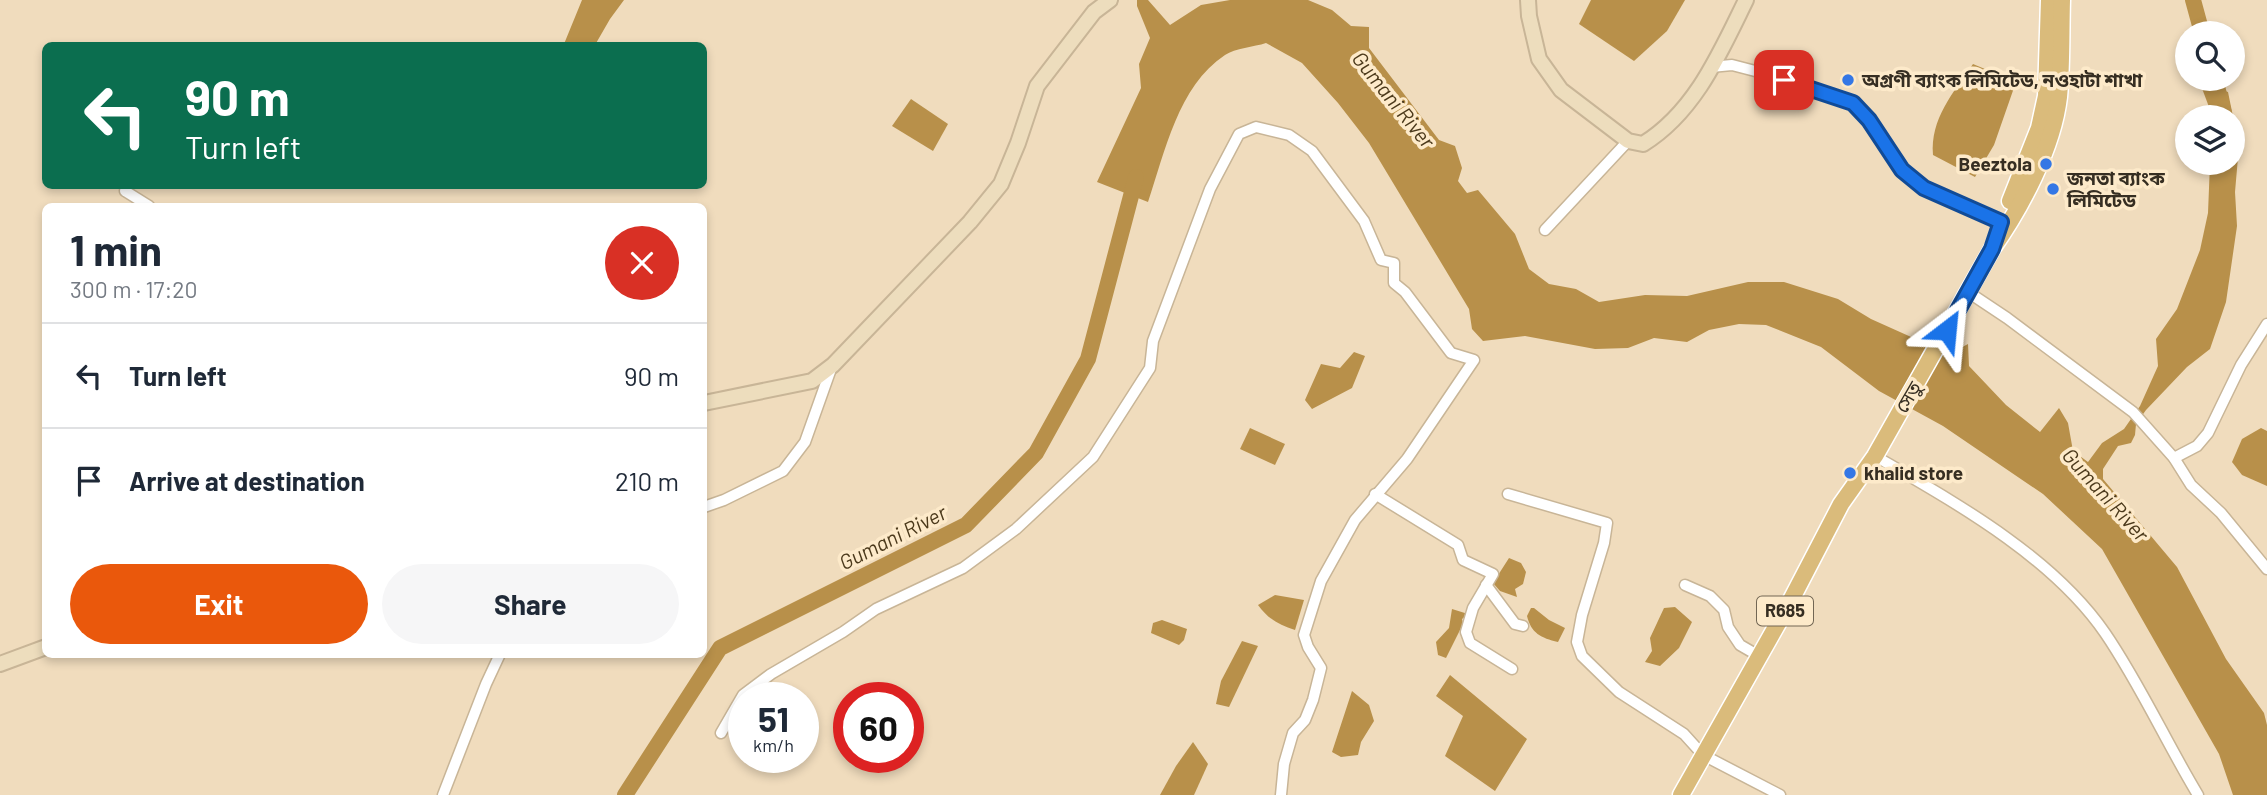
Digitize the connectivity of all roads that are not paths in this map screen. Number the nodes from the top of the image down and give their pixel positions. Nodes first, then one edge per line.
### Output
1 (1110, 0) edge
2 (1528, 0) edge
3 (1745, 0) edge
4 (2049, 0) edge
5 (2062, 0) edge
6 (1711, 66) junction
7 (1628, 141) junction
8 (125, 191) dead end
9 (144, 203) edge
10 (2005, 224) junction
11 (1545, 230) dead end
12 (1968, 292) junction
13 (2267, 324) edge
14 (832, 365) junction
15 (707, 402) edge
16 (1875, 456) junction
17 (2174, 458) junction
18 (1375, 494) junction
19 (1508, 494) dead end
20 (707, 507) edge
21 (2267, 569) edge
22 (1486, 585) junction
23 (1685, 585) dead end
24 (1523, 626) dead end
25 (42, 648) edge
26 (1759, 656) junction
27 (498, 658) edge
28 (0, 664) edge
29 (1512, 669) dead end
30 (721, 733) dead end
31 (1703, 755) junction
32 (443, 795) edge
33 (1281, 795) edge
34 (1682, 795) edge
35 (1780, 795) edge
36 (2198, 795) edge

1 - 14 street
2 - 7 street
3 - 6 street
4 - 10 main road, R685
5 - 10 main road, R685
6 - 7 street
6 - 10 street
7 - 11 street
8 - 9 street
10 - 12 main road, R685
12 - 16 main road, সেতু / R685
12 - 17 street
13 - 17 street
14 - 15 street
14 - 20 street
16 - 26 main road, R685
16 - 36 street
17 - 21 street
18 - 22 street
18 - 30 street
18 - 33 street
19 - 31 street
22 - 24 street
22 - 29 street
23 - 26 street
25 - 28 street
26 - 31 main road, R685
27 - 32 street
31 - 34 main road, R685
31 - 35 street

